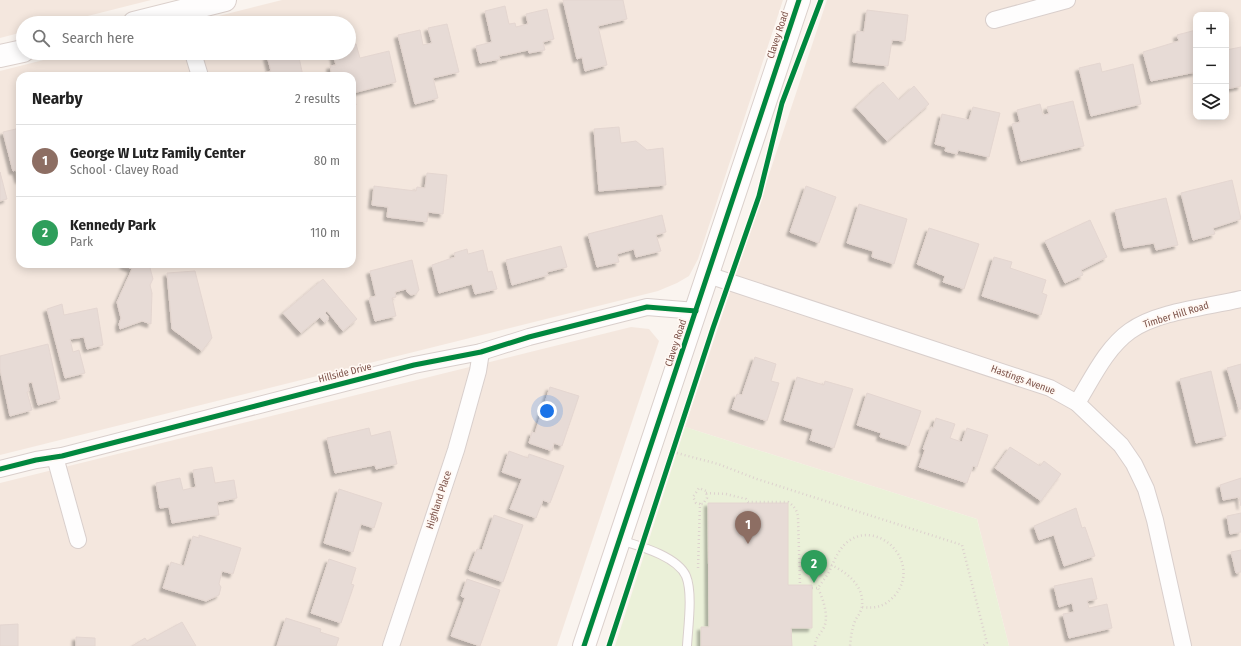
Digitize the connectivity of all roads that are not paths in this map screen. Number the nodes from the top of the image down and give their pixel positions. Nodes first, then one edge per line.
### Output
1 (225, 0) edge
2 (799, 0) edge
3 (1067, 0) edge
4 (179, 12) edge
5 (163, 16) edge
6 (994, 20) dead end
7 (16, 53) edge
8 (0, 56) edge
9 (195, 60) edge
10 (199, 72) edge
11 (708, 275) junction
12 (1241, 299) edge
13 (696, 311) junction
14 (481, 352) junction
15 (1077, 403) junction
16 (55, 457) junction
17 (0, 469) edge
18 (620, 539) junction
19 (78, 540) dead end
20 (391, 646) edge
21 (584, 646) edge
22 (687, 646) edge
23 (1183, 646) edge

1 - 4 main road
2 - 11 main road, Clavey Road
3 - 6 street
4 - 5 main road
7 - 8 main road
9 - 10 street
11 - 13 main road, Clavey Road
11 - 15 street, Hastings Avenue
12 - 15 street, Timber Hill Road
13 - 14 street, Hillside Drive
13 - 18 main road, Clavey Road
14 - 16 street, Hillside Drive
14 - 20 street, Highland Place
15 - 23 street, Hastings Avenue
16 - 17 street, Hillside Drive
16 - 19 street
18 - 21 main road, Clavey Road
18 - 22 lane

